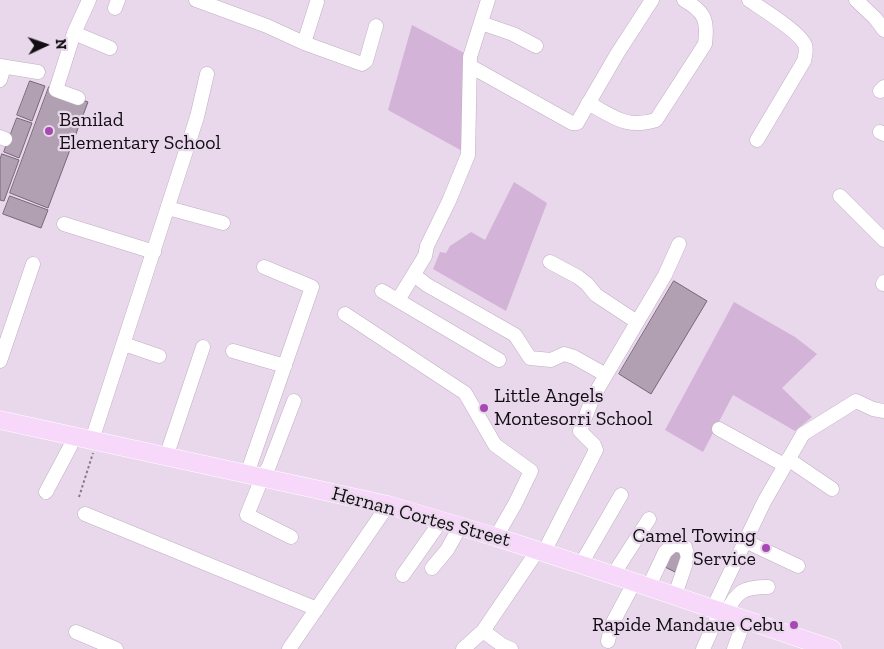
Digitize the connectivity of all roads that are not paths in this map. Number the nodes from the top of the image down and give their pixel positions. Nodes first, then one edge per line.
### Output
1 (88, 0) edge
2 (196, 0) edge
3 (488, 0) edge
4 (652, 0) edge
5 (684, 0) edge
6 (749, 0) edge
7 (856, 0) edge
8 (317, 2) dead end
9 (212, 3) edge
10 (481, 23) junction
11 (376, 26) dead end
12 (884, 30) edge
13 (74, 33) junction
14 (304, 42) junction
15 (536, 46) dead end
16 (110, 48) dead end
17 (470, 66) junction
18 (1, 71) edge
19 (38, 72) dead end
20 (207, 74) dead end
21 (78, 98) dead end
22 (588, 103) junction
23 (757, 140) dead end
24 (840, 196) dead end
25 (168, 208) junction
26 (223, 223) dead end
27 (64, 224) dead end
28 (884, 240) edge
29 (679, 244) dead end
30 (154, 252) junction
31 (550, 262) dead end
32 (33, 264) dead end
33 (264, 268) dead end
34 (414, 275) junction
35 (382, 291) dead end
36 (398, 300) junction
37 (344, 314) dead end
38 (637, 322) junction
39 (124, 344) junction
40 (203, 346) dead end
41 (233, 351) dead end
42 (159, 356) dead end
43 (499, 360) dead end
44 (0, 361) edge
45 (285, 366) junction
46 (606, 375) junction
47 (294, 401) dead end
48 (884, 411) edge
49 (0, 420) edge
50 (719, 429) dead end
51 (73, 436) junction
52 (95, 441) junction
53 (166, 456) junction
54 (786, 462) junction
55 (254, 476) junction
56 (832, 489) dead end
57 (46, 492) dead end
58 (621, 495) dead end
59 (388, 505) junction
60 (85, 514) dead end
61 (649, 519) dead end
62 (441, 521) junction
63 (460, 527) junction
64 (291, 537) dead end
65 (496, 537) junction
66 (745, 541) junction
67 (541, 551) junction
68 (581, 564) junction
69 (798, 566) dead end
70 (432, 568) dead end
71 (403, 575) dead end
72 (614, 575) junction
73 (642, 584) junction
74 (768, 588) dead end
75 (675, 595) junction
76 (317, 609) junction
77 (720, 610) junction
78 (745, 619) junction
79 (483, 631) junction
80 (76, 632) dead end
81 (608, 641) dead end
82 (116, 649) edge
83 (289, 649) edge
84 (463, 649) edge
85 (511, 649) edge
86 (703, 649) edge
87 (734, 649) edge
88 (832, 649) edge

1 - 13 street
2 - 9 street
3 - 10 street
4 - 22 street
5 - 22 street
6 - 23 street
7 - 12 street
8 - 14 street
9 - 14 street
10 - 15 street
10 - 17 street
11 - 14 street
13 - 16 street
13 - 21 street
17 - 22 street
17 - 34 street
18 - 19 street
20 - 25 street
24 - 28 street
25 - 26 street
25 - 30 street
27 - 30 street
29 - 38 street
30 - 39 street
31 - 38 street
32 - 44 street
33 - 45 street
34 - 36 street
34 - 46 street
35 - 36 street
36 - 43 street
37 - 65 street
38 - 46 street
39 - 42 street
39 - 52 street
40 - 53 street
41 - 45 street
45 - 55 street
46 - 67 street
47 - 55 street
48 - 54 street
49 - 51 main road, Hernan Cortes Street
50 - 54 street
51 - 52 main road, Hernan Cortes Street
51 - 57 street
52 - 53 main road, Hernan Cortes Street
53 - 55 main road, Hernan Cortes Street
54 - 56 street
54 - 66 street
55 - 59 main road, Hernan Cortes Street
55 - 64 street
58 - 68 street
59 - 62 main road, Hernan Cortes Street
59 - 76 street
60 - 76 street
61 - 72 street
62 - 63 main road, Hernan Cortes Street
62 - 71 street
63 - 65 main road, Hernan Cortes Street
63 - 70 street
65 - 67 main road, Hernan Cortes Street
66 - 69 street
66 - 77 street
67 - 68 main road, Hernan Cortes Street
67 - 79 street
68 - 72 main road, Hernan Cortes Street
72 - 73 main road, Hernan Cortes Street
73 - 75 main road, Hernan Cortes Street
73 - 75 street
73 - 81 street
74 - 77 street
75 - 77 main road, Hernan Cortes Street
76 - 83 street
77 - 78 main road, Hernan Cortes Street
77 - 86 street
78 - 87 street
78 - 88 main road, Hernan Cortes Street
79 - 84 street
79 - 85 street
80 - 82 street

